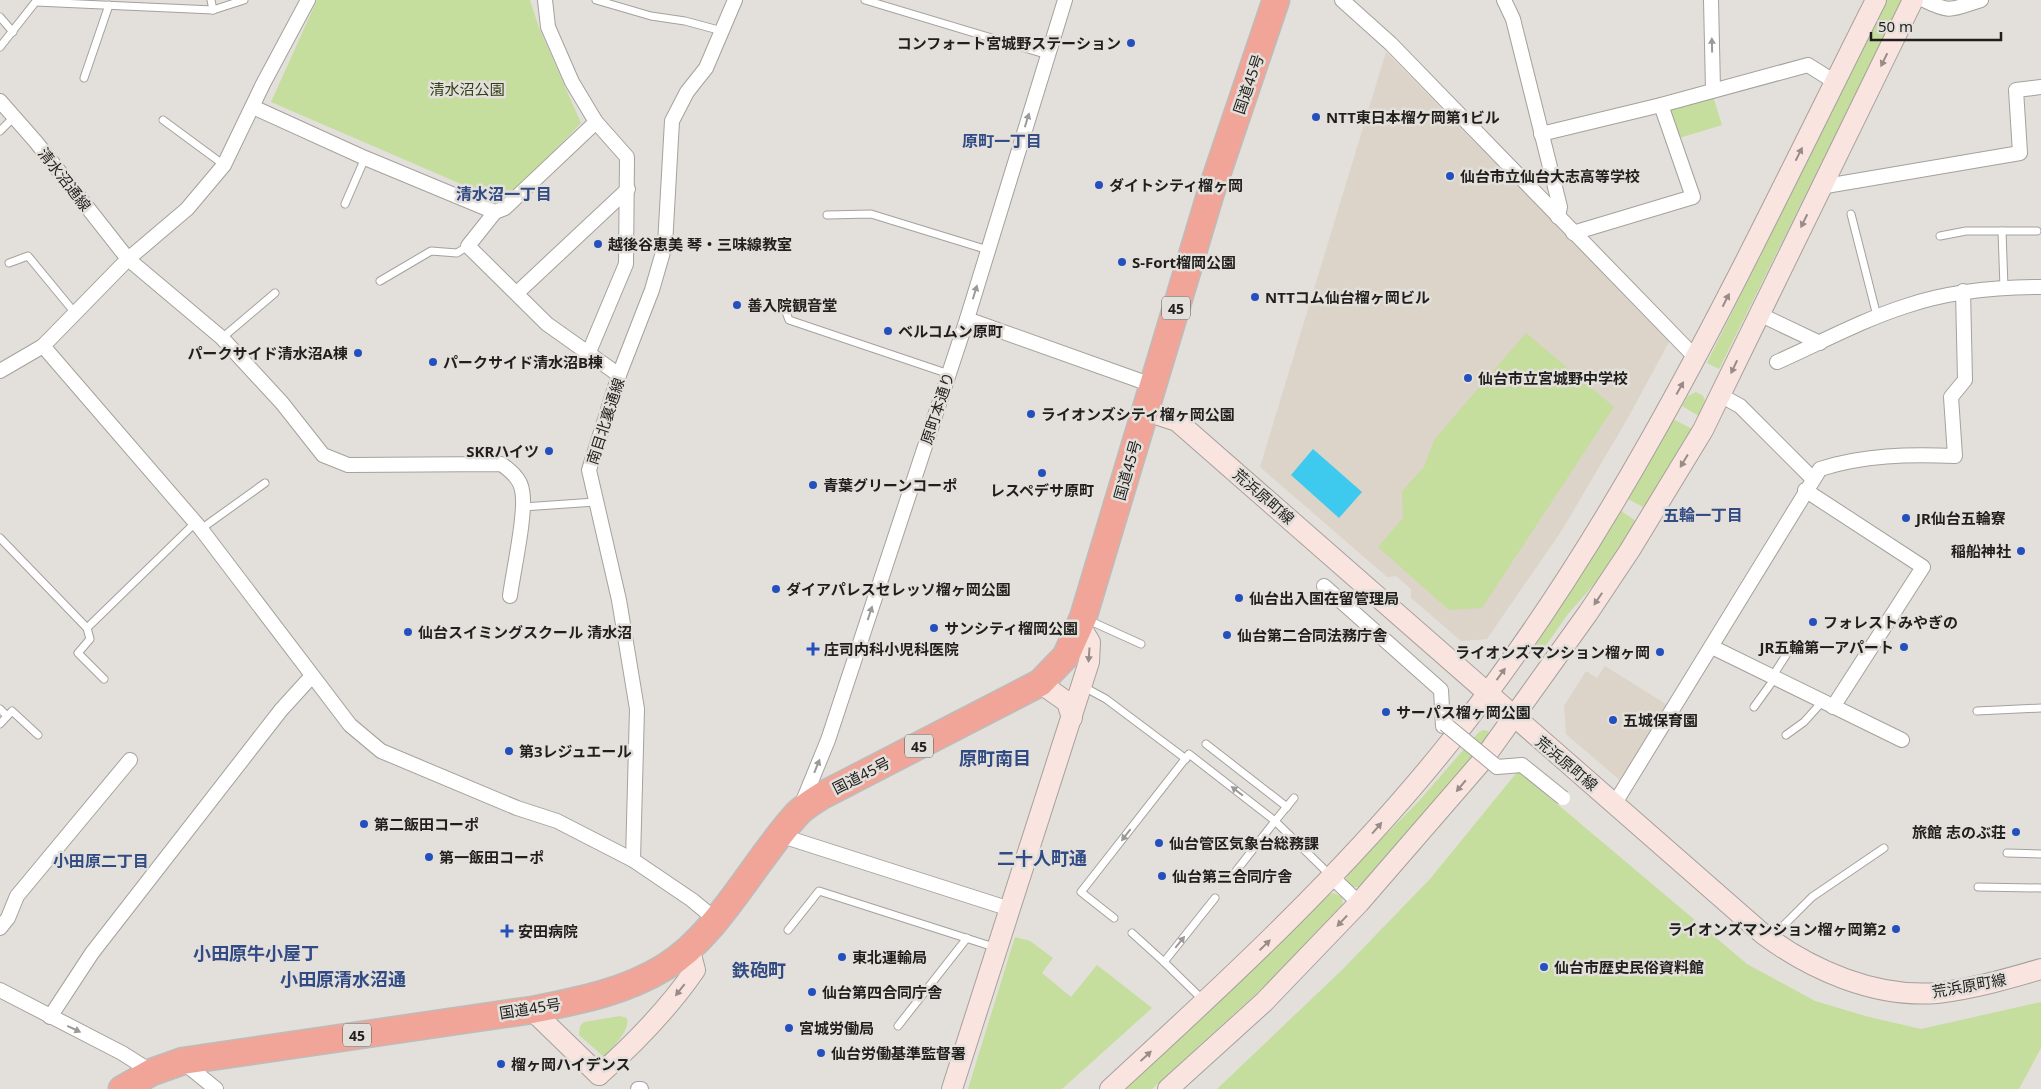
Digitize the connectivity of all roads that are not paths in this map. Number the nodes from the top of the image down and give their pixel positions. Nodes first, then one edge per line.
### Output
1 (211, 0) edge
2 (244, 0) edge
3 (308, 0) edge
4 (545, 0) edge
5 (596, 0) edge
6 (734, 0) edge
7 (865, 0) edge
8 (1065, 0) edge
9 (1276, 0) edge
10 (1342, 0) edge
11 (1504, 0) edge
12 (1711, 0) edge
13 (1876, 0) edge
14 (1913, 0) edge
15 (1924, 0) edge
16 (1981, 0) edge
17 (37, 1) edge
18 (109, 5) junction
19 (213, 10) junction
20 (0, 17) edge
21 (722, 31) junction
22 (13, 32) junction
23 (0, 47) edge
24 (1048, 55) junction
25 (84, 78) dead end
26 (1835, 82) junction
27 (2041, 87) edge
28 (1713, 89) junction
29 (0, 101) edge
30 (1661, 105) junction
31 (253, 107) junction
32 (14, 117) junction
33 (163, 120) dead end
34 (596, 122) junction
35 (0, 131) edge
36 (1541, 134) junction
37 (365, 158) junction
38 (224, 165) junction
39 (1820, 187) junction
40 (628, 189) junction
41 (345, 204) dead end
42 (495, 212) junction
43 (1851, 214) dead end
44 (827, 215) dead end
45 (1558, 218) junction
46 (2002, 231) junction
47 (2037, 231) dead end
48 (1573, 233) junction
49 (1940, 236) dead end
50 (468, 246) junction
51 (988, 250) junction
52 (128, 259) junction
53 (9, 263) dead end
54 (380, 281) dead end
55 (2004, 287) junction
56 (2041, 287) edge
57 (1963, 291) junction
58 (274, 293) dead end
59 (517, 293) junction
60 (784, 307) dead end
61 (75, 312) junction
62 (1759, 314) junction
63 (1877, 316) junction
64 (967, 319) junction
65 (222, 338) junction
66 (1820, 343) junction
67 (43, 346) junction
68 (589, 352) junction
69 (1697, 359) junction
70 (1777, 362) dead end
71 (0, 371) edge
72 (949, 374) junction
73 (619, 375) junction
74 (1152, 385) junction
75 (1720, 395) junction
76 (1144, 410) junction
77 (265, 483) dead end
78 (1809, 484) junction
79 (595, 502) junction
80 (523, 507) junction
81 (199, 526) junction
82 (0, 538) edge
83 (1324, 586) dead end
84 (510, 596) dead end
85 (1082, 622) junction
86 (87, 628) junction
87 (1141, 644) dead end
88 (1792, 646) dead end
89 (1712, 647) junction
90 (311, 677) junction
91 (1773, 678) junction
92 (104, 679) dead end
93 (1040, 683) junction
94 (1082, 685) junction
95 (1487, 693) junction
96 (1827, 705) junction
97 (1754, 707) dead end
98 (2041, 708) edge
99 (0, 709) edge
100 (1977, 711) dead end
101 (7, 716) junction
102 (1072, 718) junction
103 (1515, 718) junction
104 (0, 724) edge
105 (38, 735) dead end
106 (1786, 735) dead end
107 (1902, 740) dead end
108 (1206, 744) dead end
109 (1186, 759) junction
110 (130, 760) dead end
111 (1294, 798) dead end
112 (1563, 798) dead end
113 (1614, 803) junction
114 (1287, 807) junction
115 (799, 812) junction
116 (1275, 821) junction
117 (779, 835) junction
118 (1884, 848) dead end
119 (2007, 852) dead end
120 (2041, 854) edge
121 (633, 860) junction
122 (1233, 875) dead end
123 (1332, 877) junction
124 (1978, 887) dead end
125 (2041, 888) edge
126 (1215, 898) dead end
127 (1359, 903) junction
128 (1010, 909) junction
129 (1114, 918) dead end
130 (715, 919) junction
131 (0, 928) edge
132 (788, 930) dead end
133 (1132, 933) dead end
134 (967, 938) junction
135 (1770, 939) junction
136 (689, 947) junction
137 (997, 948) junction
138 (1164, 962) junction
139 (2041, 970) edge
140 (0, 990) edge
141 (1205, 1002) junction
142 (532, 1010) junction
143 (50, 1016) junction
144 (898, 1026) dead end
145 (183, 1061) junction
146 (152, 1072) junction
147 (597, 1082) edge
148 (122, 1089) edge
149 (216, 1089) edge
150 (952, 1089) edge
151 (1110, 1089) edge
152 (1168, 1089) edge

1 - 19 lane
2 - 19 lane
3 - 31 street
4 - 34 street
5 - 21 lane
6 - 21 street, 南目北裏通線
7 - 24 lane
8 - 24 street, 原町本通り
9 - 74 highway, 国道45号 / 45
10 - 45 street
11 - 36 street
28 -> 12 street
13 - 26 street
14 -> 39 street
15 - 16 street
17 - 18 lane
17 - 22 lane
18 - 19 lane
18 - 25 lane
20 - 22 lane
21 - 73 street, 南目北裏通線
22 - 23 lane
51 -> 24 street, 原町本通り
26 - 28 street
69 -> 26 street
27 - 39 street
28 - 30 street
29 - 32 street, 清水沼通線
30 - 36 street
30 - 48 street
31 - 37 street
31 - 38 street
32 - 35 lane
32 - 52 street, 清水沼通線
33 - 38 lane
34 - 40 street
34 - 42 street
36 - 45 street
37 - 41 lane
37 - 42 street
38 - 52 street
39 -> 62 street
40 - 59 street
40 - 68 street
42 - 50 street
43 - 63 lane
44 - 51 lane
45 - 48 street
46 - 47 lane
46 - 49 lane
46 - 55 lane
48 - 69 street
50 - 54 lane
50 - 59 street
64 -> 51 street, 原町本通り
52 - 61 street
52 - 65 street, 清水沼通線
53 - 61 lane
55 - 56 street
55 - 57 street
57 - 63 street
57 - 78 street
58 - 65 lane
59 - 68 street
60 - 72 lane
61 - 67 street
62 - 66 street
62 -> 75 street
63 - 66 street
64 - 72 street, 原町本通り
64 - 74 street
65 - 80 street, 清水沼通線
66 - 70 street
67 - 71 street
67 - 81 street
68 - 73 street
95 -> 69 street
115 -> 72 street, 原町本通り
73 - 79 street, 南目北裏通線
74 - 76 highway, 国道45号 / 45
75 - 78 street
75 -> 103 street
76 - 85 highway, 国道45号 / 45
76 - 95 street, 荒浜原町線
77 - 81 lane
78 - 89 street
78 - 96 street
79 - 80 lane
79 - 121 street, 南目北裏通線
80 - 84 street, 清水沼通線
81 - 86 lane
81 - 90 street
82 - 86 lane
83 - 112 street, bridge
85 - 87 lane
85 - 93 highway, 国道45号 / 45
85 -> 94 street
86 - 92 lane
88 - 91 lane
89 - 91 street
89 - 113 street
90 - 121 street
90 - 143 street
91 - 96 street
91 - 97 lane
93 - 102 street
93 - 115 highway, 国道45号 / 45
94 - 102 street
94 - 109 lane
95 - 103 street, 荒浜原町線
123 -> 95 street
96 - 106 lane
96 - 107 street
98 - 100 lane
99 - 101 lane
101 - 104 lane
101 - 105 lane
102 - 128 street
103 - 113 street, 荒浜原町線
103 -> 127 street
108 - 114 lane
116 -> 109 lane
109 -> 129 lane
110 - 131 street
111 - 114 lane
113 - 135 street, 荒浜原町線
114 - 116 lane
115 - 117 highway, 国道45号 / 45
116 - 122 lane
116 - 123 lane
117 - 128 street
117 - 130 highway, 国道45号 / 45
118 - 135 lane
119 - 120 lane
121 - 130 street
123 - 127 street
141 -> 123 street
124 - 125 lane
138 -> 126 lane
127 -> 152 street
128 - 137 street
130 - 136 highway, 国道45号 / 45
132 - 134 lane
133 - 138 lane
134 - 137 lane
134 - 144 lane
135 - 139 street, 荒浜原町線
136 - 142 highway, 国道45号 / 45
136 -> 147 street
137 - 150 street
138 - 141 lane
140 - 143 street
151 -> 141 street
142 - 145 highway, 国道45号 / 45
142 - 147 street
143 -> 146 street
145 - 146 highway, 国道45号 / 45
145 - 149 street
146 - 148 highway, 国道45号 / 45

